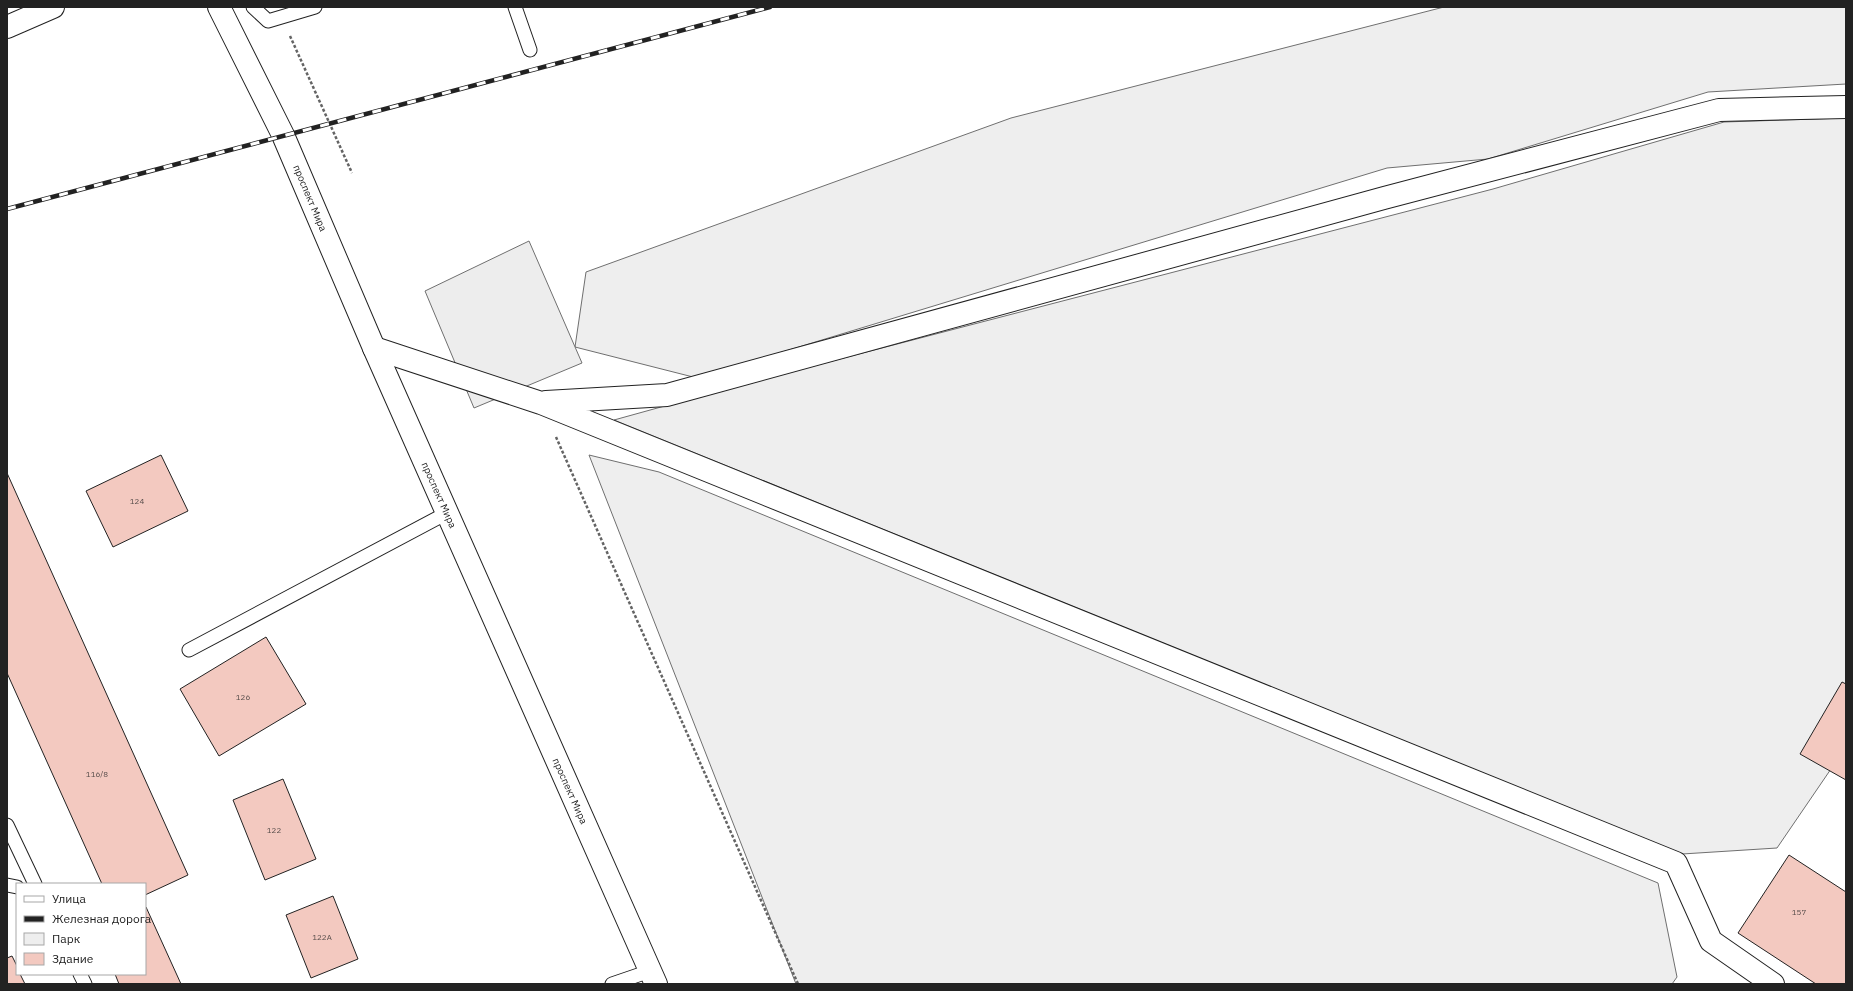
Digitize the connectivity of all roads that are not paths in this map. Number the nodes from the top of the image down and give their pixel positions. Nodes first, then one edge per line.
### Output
1 (54, 7) edge
2 (219, 7) edge
3 (253, 7) edge
4 (315, 7) edge
5 (515, 7) edge
6 (7, 27) edge
7 (530, 50) dead end
8 (1846, 107) edge
9 (374, 348) junction
10 (541, 403) junction
11 (447, 513) junction
12 (188, 650) dead end
13 (7, 825) edge
14 (35, 883) edge
15 (80, 975) edge
16 (653, 977) edge
17 (85, 984) edge
18 (612, 984) edge
19 (1773, 984) edge

1 - 6 street
2 - 9 street, проспект Мира
3 - 4 lane
5 - 7 lane
8 - 10 street
9 - 10 street
9 - 11 street, проспект Мира
10 - 19 street
11 - 12 lane
11 - 16 street, проспект Мира
13 - 14 lane
15 - 17 lane
16 - 18 lane

